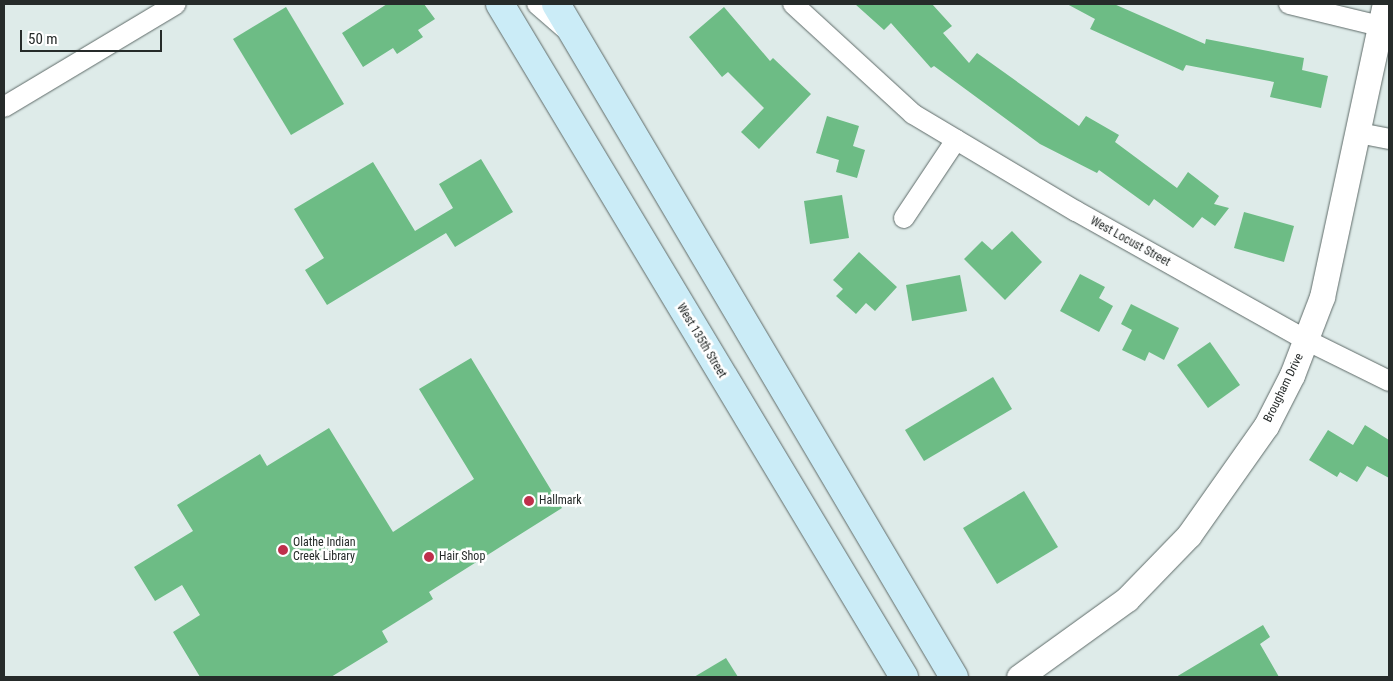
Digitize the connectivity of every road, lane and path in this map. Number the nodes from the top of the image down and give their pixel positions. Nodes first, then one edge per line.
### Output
1 (176, 4) edge
2 (500, 4) edge
3 (537, 4) edge
4 (556, 4) edge
5 (793, 4) edge
6 (1289, 4) edge
7 (1382, 15) edge
8 (576, 38) junction
9 (4, 107) edge
10 (1360, 133) junction
11 (1389, 138) edge
12 (956, 140) junction
13 (904, 218) dead end
14 (1306, 340) junction
15 (1389, 381) edge
16 (904, 677) edge
17 (954, 677) edge
18 (1018, 677) edge

1 - 9 street
2 - 16 main road, West 135th Street
3 - 8 street
4 - 8 main road
5 - 12 street, West Locust Street
6 - 7 street
7 - 10 street, Brougham Drive
8 - 17 main road
10 - 11 street
10 - 14 street, Brougham Drive
12 - 13 street
12 - 14 street, West Locust Street
14 - 15 street, West Locust Street
14 - 18 street, Brougham Drive

